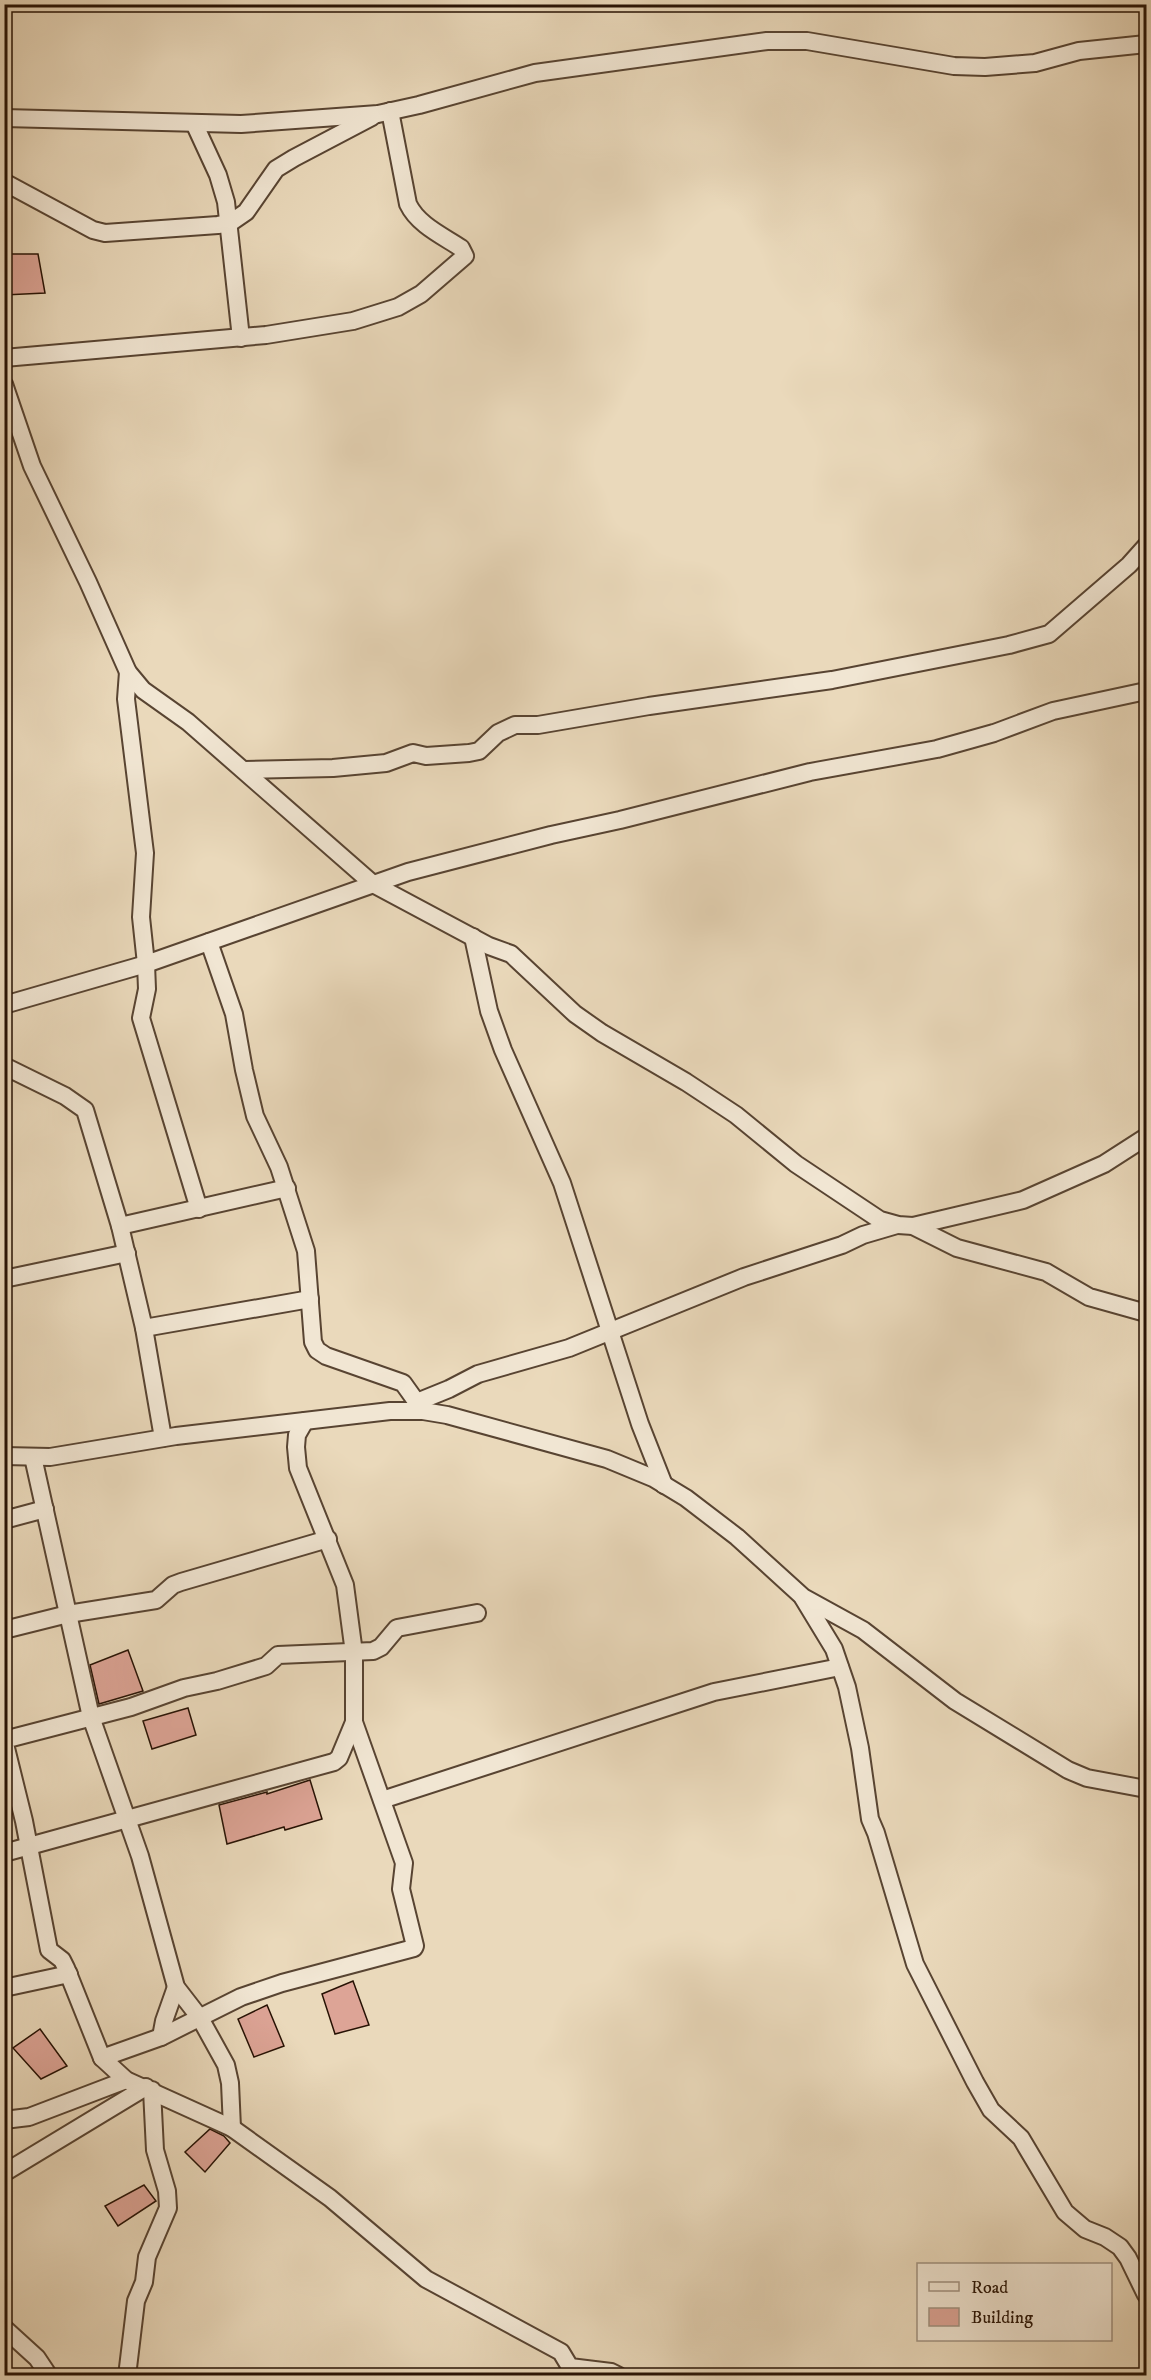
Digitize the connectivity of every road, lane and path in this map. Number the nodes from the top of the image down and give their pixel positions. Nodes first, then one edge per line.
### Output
1 (1146, 44) edge
2 (384, 113) junction
3 (4, 118) edge
4 (194, 123) junction
5 (4, 182) edge
6 (230, 223) junction
7 (241, 338) junction
8 (4, 358) edge
9 (4, 384) edge
10 (1146, 546) edge
11 (128, 672) junction
12 (1146, 691) edge
13 (245, 770) junction
14 (374, 884) junction
15 (472, 937) junction
16 (209, 942) junction
17 (147, 964) junction
18 (4, 1005) edge
19 (4, 1066) edge
20 (1146, 1137) edge
21 (287, 1188) junction
22 (199, 1209) junction
23 (906, 1225) junction
24 (120, 1226) junction
25 (127, 1253) junction
26 (4, 1279) edge
27 (310, 1299) junction
28 (1146, 1313) edge
29 (144, 1328) junction
30 (611, 1332) junction
31 (420, 1406) junction
32 (305, 1421) junction
33 (163, 1438) junction
34 (4, 1456) edge
35 (33, 1457) junction
36 (664, 1485) junction
37 (45, 1509) junction
38 (4, 1520) edge
39 (328, 1539) junction
40 (803, 1597) junction
41 (477, 1613) dead end
42 (68, 1614) junction
43 (4, 1630) edge
44 (354, 1653) junction
45 (840, 1667) junction
46 (91, 1717) junction
47 (354, 1722) junction
48 (1146, 1789) edge
49 (382, 1800) junction
50 (127, 1819) junction
51 (29, 1847) junction
52 (4, 1853) edge
53 (69, 1974) junction
54 (176, 1987) junction
55 (4, 1988) edge
56 (200, 2018) junction
57 (161, 2037) junction
58 (102, 2058) junction
59 (126, 2080) junction
60 (149, 2089) junction
61 (4, 2120) edge
62 (232, 2128) junction
63 (4, 2173) edge
64 (1146, 2295) edge
65 (4, 2328) edge
66 (49, 2376) edge
67 (127, 2376) edge
68 (619, 2376) edge

1 - 2 street
2 - 4 street
2 - 6 street
2 - 7 street
3 - 4 street
4 - 6 street
5 - 6 street
6 - 7 street
7 - 8 street
9 - 11 street
10 - 13 street
11 - 13 street
11 - 17 street
12 - 14 street
13 - 14 street
14 - 15 street
14 - 16 street
15 - 23 street
15 - 30 street
16 - 17 street
16 - 21 street
17 - 18 street
17 - 22 street
19 - 24 street
20 - 23 street
21 - 22 street
21 - 27 street
22 - 24 street
23 - 28 street
23 - 30 street
24 - 25 street
25 - 26 street
25 - 29 street
27 - 29 street
27 - 31 street
29 - 33 street
30 - 31 street
30 - 36 street
31 - 32 street
31 - 36 street
32 - 33 street
32 - 39 street
33 - 35 street
34 - 35 street
35 - 37 street
36 - 40 street
37 - 38 street
37 - 42 street
39 - 42 street
39 - 44 street
40 - 45 street
40 - 48 street
41 - 44 street
42 - 43 street
42 - 46 street
44 - 46 street
44 - 47 street
45 - 49 street
45 - 64 street
46 - 50 street
46 - 51 street
47 - 49 street
47 - 50 street
49 - 56 street
50 - 51 street
50 - 54 street
51 - 52 street
51 - 53 street
53 - 55 street
53 - 58 street
54 - 56 street
54 - 57 street
56 - 57 street
56 - 62 street
57 - 58 street
58 - 59 street
59 - 60 street
59 - 61 street
60 - 62 street
60 - 63 street
60 - 67 street
62 - 68 street
65 - 66 street

